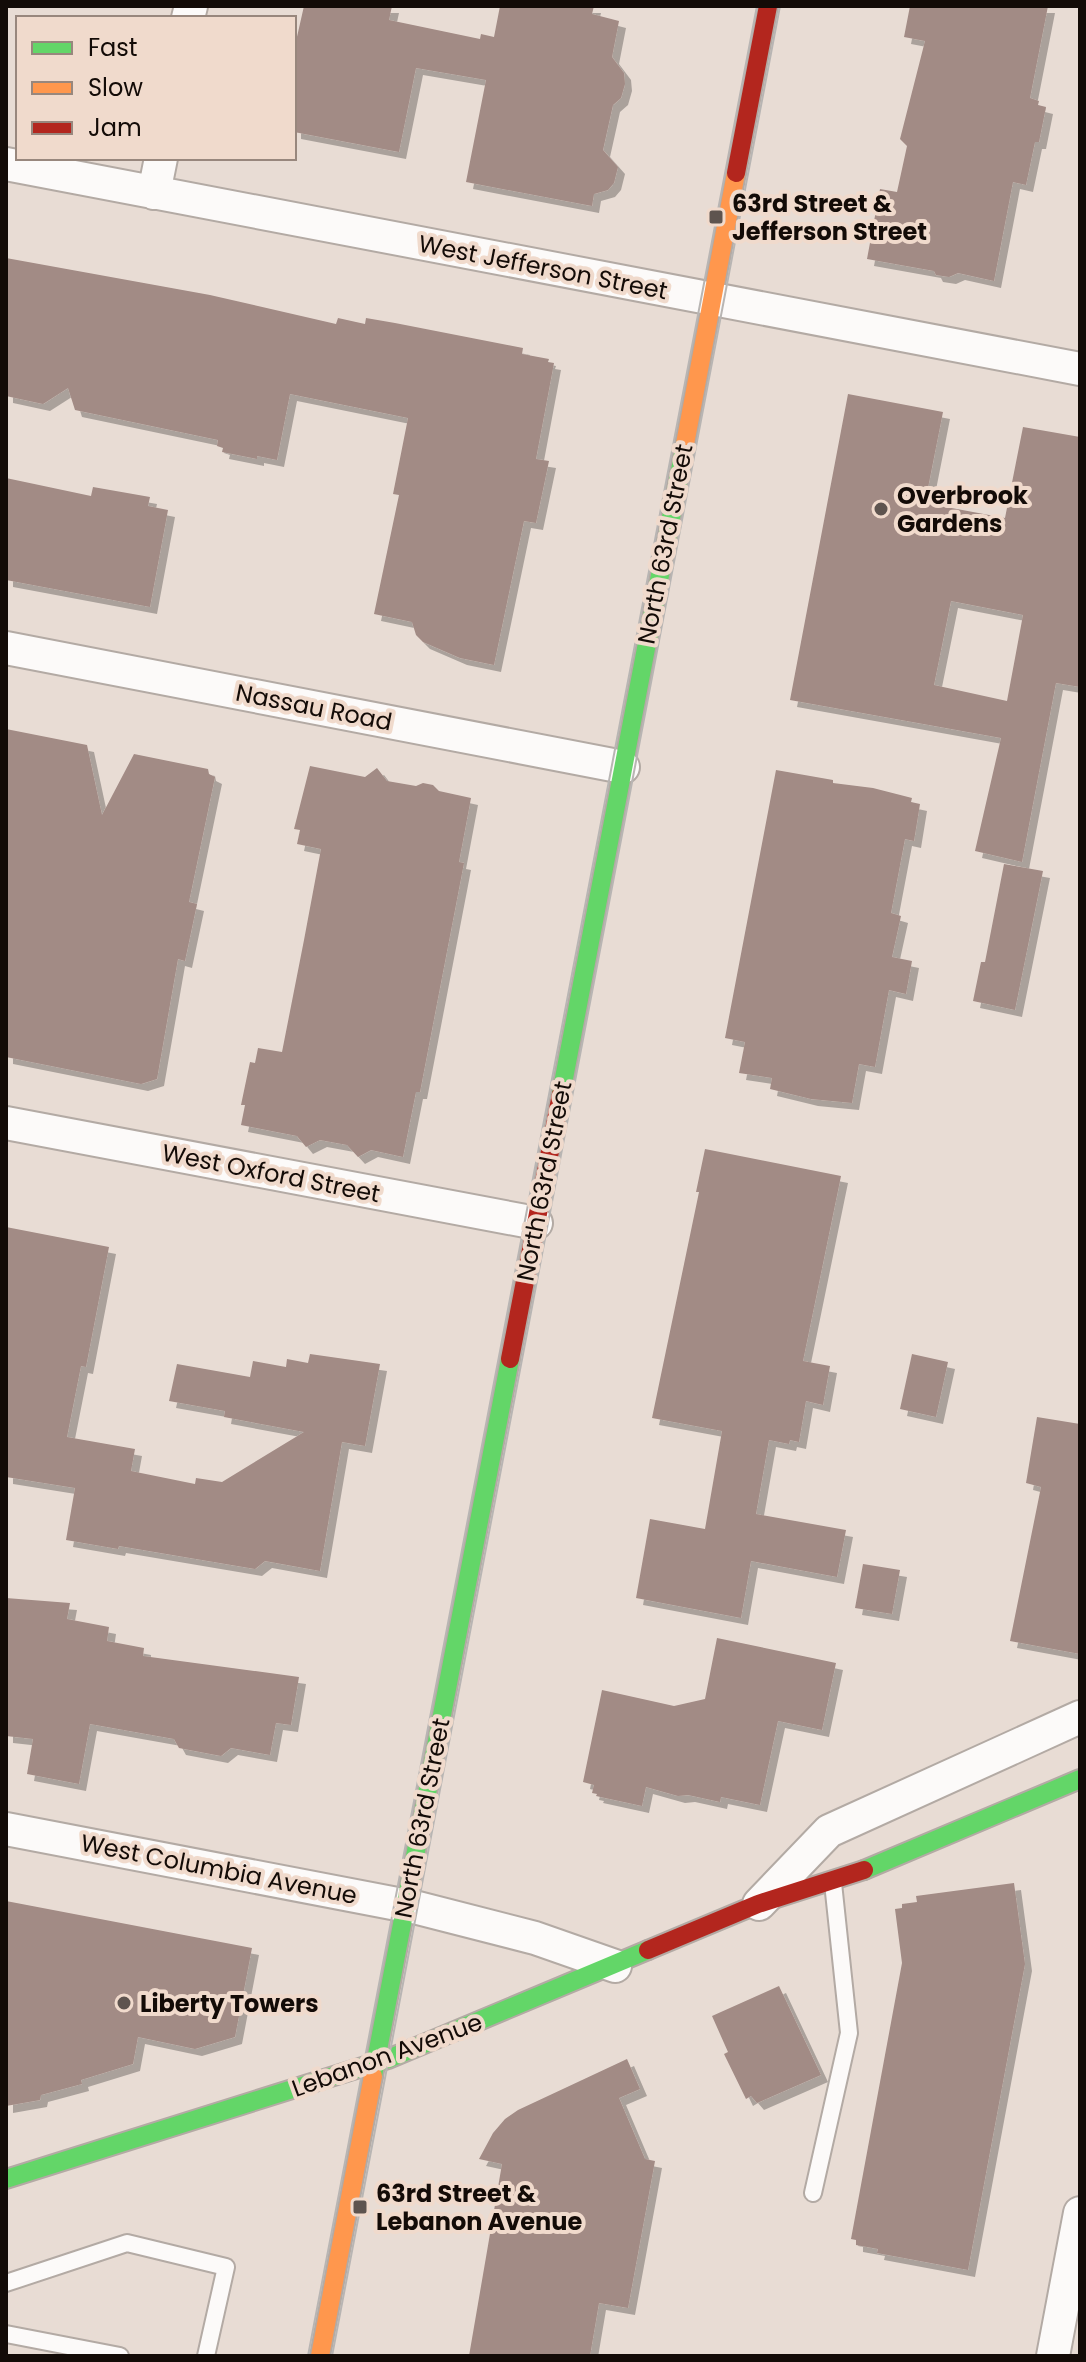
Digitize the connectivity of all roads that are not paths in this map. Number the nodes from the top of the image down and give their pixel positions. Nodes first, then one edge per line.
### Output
1 (768, 6) edge
2 (161, 160) edge
3 (6, 164) edge
4 (154, 193) junction
5 (712, 299) junction
6 (1080, 369) edge
7 (6, 648) edge
8 (623, 767) junction
9 (6, 1123) edge
10 (536, 1223) junction
11 (1080, 1717) edge
12 (1080, 1779) edge
13 (6, 1829) edge
14 (833, 1882) junction
15 (758, 1904) junction
16 (406, 1905) junction
17 (615, 1966) junction
18 (375, 2063) junction
19 (6, 2179) edge
20 (813, 2193) dead end
21 (1080, 2213) edge
22 (6, 2283) edge
23 (6, 2334) edge
24 (120, 2356) edge
25 (206, 2356) edge
26 (320, 2356) edge
27 (1053, 2356) edge

1 - 5 main road, North 63rd Street
2 - 4 street
3 - 4 street, West Jefferson Street
4 - 5 street, West Jefferson Street
5 - 6 street, West Jefferson Street
5 - 8 main road, North 63rd Street
7 - 8 street, Nassau Road
8 - 10 main road, North 63rd Street
9 - 10 street, West Oxford Street
10 - 16 main road, North 63rd Street
11 - 15 street, Lebanon Avenue
12 - 14 main road, Lebanon Avenue
13 - 16 street, West Columbia Avenue
14 - 15 main road, Lebanon Avenue
14 - 20 lane
15 - 17 main road, Lebanon Avenue
16 - 17 street, West Columbia Avenue
16 - 18 main road, North 63rd Street
17 - 18 main road, Lebanon Avenue
18 - 19 main road, Lebanon Avenue
18 - 26 main road, North 63rd Street
21 - 27 street
22 - 25 lane
23 - 24 lane

